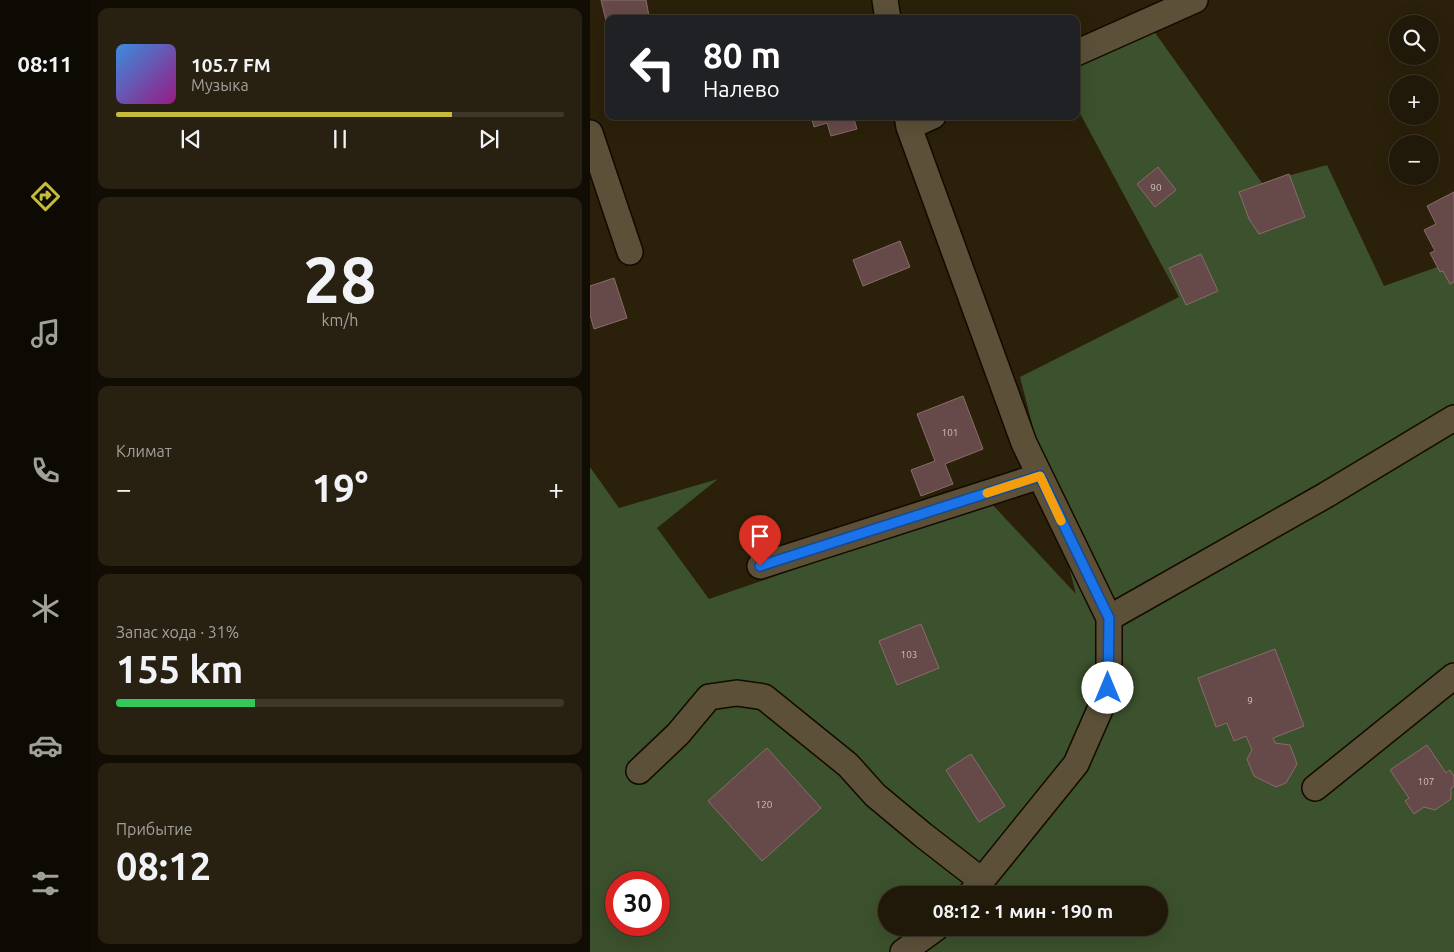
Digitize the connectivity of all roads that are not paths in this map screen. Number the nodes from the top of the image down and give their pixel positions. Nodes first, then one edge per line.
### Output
1 (885, 0) edge
2 (1195, 0) edge
3 (887, 15) edge
4 (1080, 51) edge
5 (908, 122) edge
6 (590, 133) edge
7 (630, 252) dead end
8 (1454, 418) edge
9 (1040, 476) junction
10 (760, 566) dead end
11 (1109, 618) junction
12 (1454, 676) edge
13 (640, 771) dead end
14 (1315, 788) dead end
15 (973, 886) edge
16 (977, 886) edge
17 (925, 936) edge
18 (903, 952) edge

1 - 3 street
2 - 4 street
5 - 9 street
6 - 7 street
8 - 11 street
9 - 10 street
9 - 11 street
11 - 16 street
12 - 14 street
13 - 15 street
17 - 18 street

